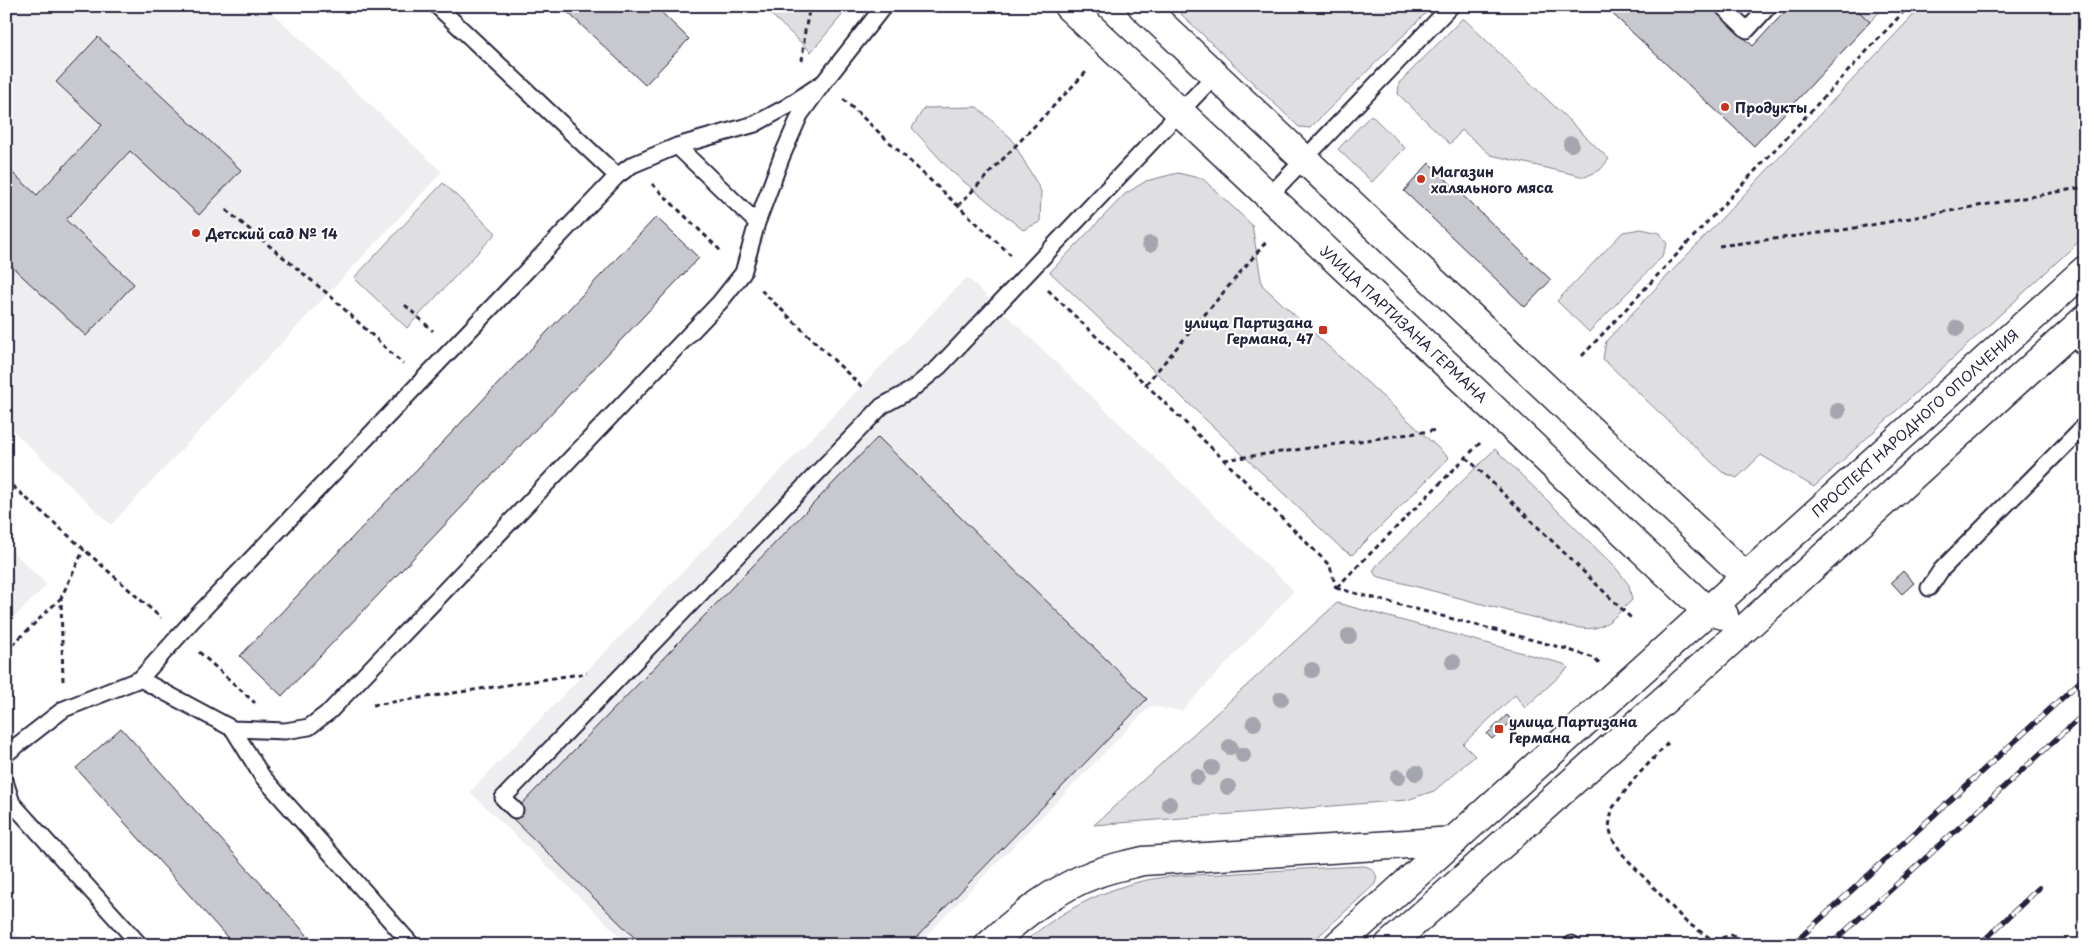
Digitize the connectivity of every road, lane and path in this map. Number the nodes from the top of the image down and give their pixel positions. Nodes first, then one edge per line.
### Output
1 (437, 6) edge
2 (810, 6) edge
3 (884, 6) edge
4 (1068, 6) edge
5 (1142, 6) edge
6 (1451, 6) edge
7 (1722, 6) edge
8 (1769, 6) edge
9 (1910, 6) edge
10 (802, 61) dead end
11 (1215, 75) junction
12 (1081, 77) dead end
13 (824, 82) junction
14 (1180, 112) junction
15 (677, 146) junction
16 (1304, 159) junction
17 (617, 176) junction
18 (2085, 187) edge
19 (1269, 196) junction
20 (958, 206) junction
21 (226, 210) dead end
22 (757, 224) junction
23 (1266, 242) dead end
24 (1720, 246) dead end
25 (2085, 270) edge
26 (1029, 271) junction
27 (405, 305) dead end
28 (2079, 334) edge
29 (452, 349) junction
30 (1582, 356) dead end
31 (421, 381) junction
32 (1146, 385) junction
33 (2085, 425) edge
34 (1437, 430) dead end
35 (1485, 438) dead end
36 (1466, 457) junction
37 (1224, 460) junction
38 (6, 480) edge
39 (84, 549) junction
40 (1746, 576) junction
41 (1336, 588) junction
42 (1929, 588) dead end
43 (61, 598) junction
44 (1708, 611) junction
45 (1632, 619) dead end
46 (1752, 622) junction
47 (180, 635) junction
48 (6, 652) edge
49 (631, 666) junction
50 (1603, 668) dead end
51 (140, 679) junction
52 (64, 709) junction
53 (330, 711) junction
54 (234, 729) junction
55 (285, 731) junction
56 (1670, 741) dead end
57 (6, 754) edge
58 (6, 784) edge
59 (515, 810) dead end
60 (1454, 841) junction
61 (140, 945) edge
62 (412, 945) edge
63 (989, 945) edge
64 (1338, 945) edge
65 (1389, 945) edge
66 (1744, 945) edge

1 - 17 lane
2 - 10 path
3 - 13 lane
4 - 14 main road, УЛИЦА ПАРТИЗАНА ГЕРМАНА
5 - 11 main road
6 - 16 lane
7 - 8 lane
9 - 30 path
11 - 14 lane
11 - 16 main road
12 - 20 path
13 - 15 lane
13 - 20 path
13 - 22 lane
14 - 19 main road, УЛИЦА ПАРТИЗАНА ГЕРМАНА
14 - 26 lane
15 - 17 lane
15 - 22 lane
16 - 19 lane
16 - 40 main road
17 - 29 lane
18 - 24 path
19 - 44 main road, УЛИЦА ПАРТИЗАНА ГЕРМАНА
20 - 26 path
21 - 31 path
22 - 53 lane
23 - 32 path
25 - 40 main road, ПРОСПЕКТ НАРОДНОГО ОПОЛЧЕНИЯ
26 - 32 path
26 - 49 lane
27 - 29 path
28 - 46 main road
29 - 31 lane
31 - 47 lane
32 - 37 path
33 - 42 lane
34 - 37 path
35 - 36 path
36 - 41 path
36 - 45 path
37 - 41 path
38 - 39 path
39 - 43 path
39 - 47 path
40 - 44 main road, ПРОСПЕКТ НАРОДНОГО ОПОЛЧЕНИЯ
40 - 46 main road
41 - 50 path
43 - 48 path
43 - 52 path
44 - 46 main road, УЛИЦА ПАРТИЗАНА ГЕРМАНА
44 - 60 main road, ПРОСПЕКТ НАРОДНОГО ОПОЛЧЕНИЯ
46 - 65 main road
47 - 51 lane
47 - 55 path
49 - 53 path
49 - 59 lane
51 - 52 lane
51 - 54 lane
52 - 57 lane
53 - 55 lane
54 - 55 lane
54 - 62 lane
56 - 66 path
58 - 61 lane
60 - 63 main road
60 - 64 main road, ПРОСПЕКТ НАРОДНОГО ОПОЛЧЕНИЯ

